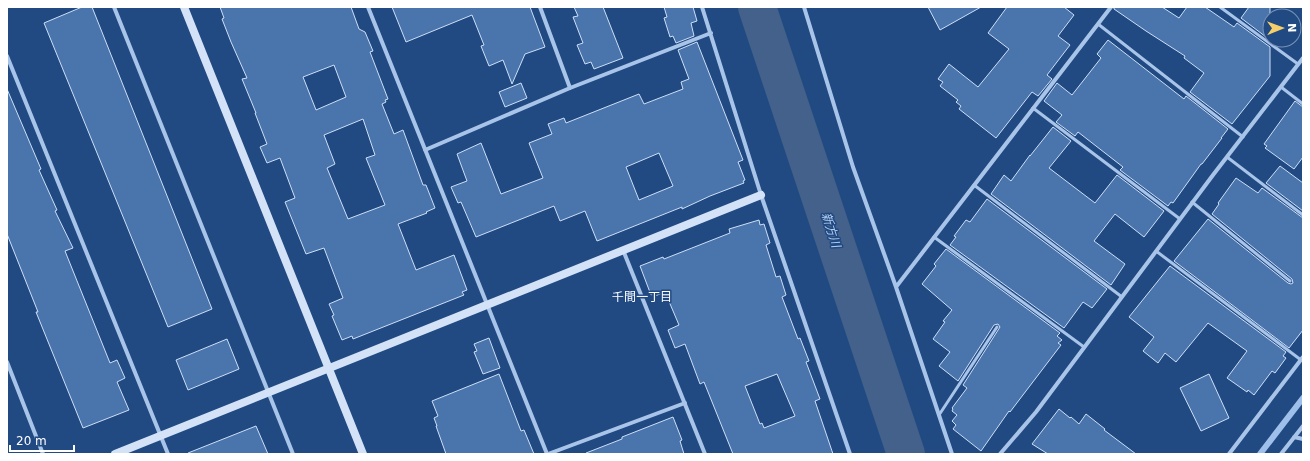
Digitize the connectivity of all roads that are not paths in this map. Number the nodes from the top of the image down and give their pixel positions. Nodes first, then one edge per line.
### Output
1 (114, 7) edge
2 (184, 7) edge
3 (368, 7) edge
4 (540, 7) edge
5 (702, 7) edge
6 (804, 7) edge
7 (1111, 7) edge
8 (1220, 7) edge
9 (1098, 24) junction
10 (711, 33) junction
11 (7, 56) edge
12 (1303, 58) edge
13 (1298, 64) junction
14 (1281, 87) junction
15 (570, 88) junction
16 (1303, 104) edge
17 (1033, 108) junction
18 (1243, 137) junction
19 (425, 150) junction
20 (1227, 157) junction
21 (974, 185) junction
22 (761, 195) junction
23 (1192, 202) junction
24 (1303, 215) edge
25 (1180, 219) junction
26 (934, 237) junction
27 (623, 250) junction
28 (1156, 251) junction
29 (1290, 281) dead end
30 (896, 287) junction
31 (1122, 297) junction
32 (487, 305) junction
33 (997, 327) dead end
34 (1084, 347) junction
35 (1302, 358) edge
36 (7, 362) edge
37 (328, 368) junction
38 (269, 392) junction
39 (685, 403) junction
40 (939, 416) junction
41 (1303, 426) edge
42 (161, 435) junction
43 (1294, 437) junction
44 (1303, 439) edge
45 (43, 454) edge
46 (115, 454) edge
47 (168, 454) edge
48 (293, 454) edge
49 (363, 454) edge
50 (547, 454) edge
51 (705, 454) edge
52 (850, 454) edge
53 (952, 454) edge
54 (1000, 454) edge
55 (1230, 454) edge
56 (1281, 454) edge

1 - 38 street
2 - 37 street
3 - 19 street
4 - 15 street
5 - 10 street
6 - 30 street
7 - 9 street
8 - 13 lane
9 - 17 street
9 - 18 lane
10 - 15 street
10 - 22 street
11 - 42 street
12 - 13 street
13 - 14 street
14 - 16 lane
14 - 18 street
15 - 19 street
17 - 21 street
17 - 25 lane
18 - 20 street
19 - 32 street
20 - 23 street
20 - 24 lane
21 - 26 street
21 - 31 lane
22 - 27 street
22 - 52 street
23 - 25 street
23 - 29 lane
25 - 28 street
26 - 30 street
26 - 34 lane
27 - 32 street
27 - 39 street
28 - 31 street
28 - 35 lane
30 - 40 street
31 - 34 street
32 - 37 street
32 - 50 street
33 - 40 lane
34 - 54 street
35 - 55 street
36 - 45 street
37 - 38 street
37 - 49 street
38 - 42 street
38 - 48 street
39 - 50 street
39 - 51 street
40 - 53 street
41 - 43 street
42 - 46 street
42 - 47 street
43 - 44 street
43 - 56 street

